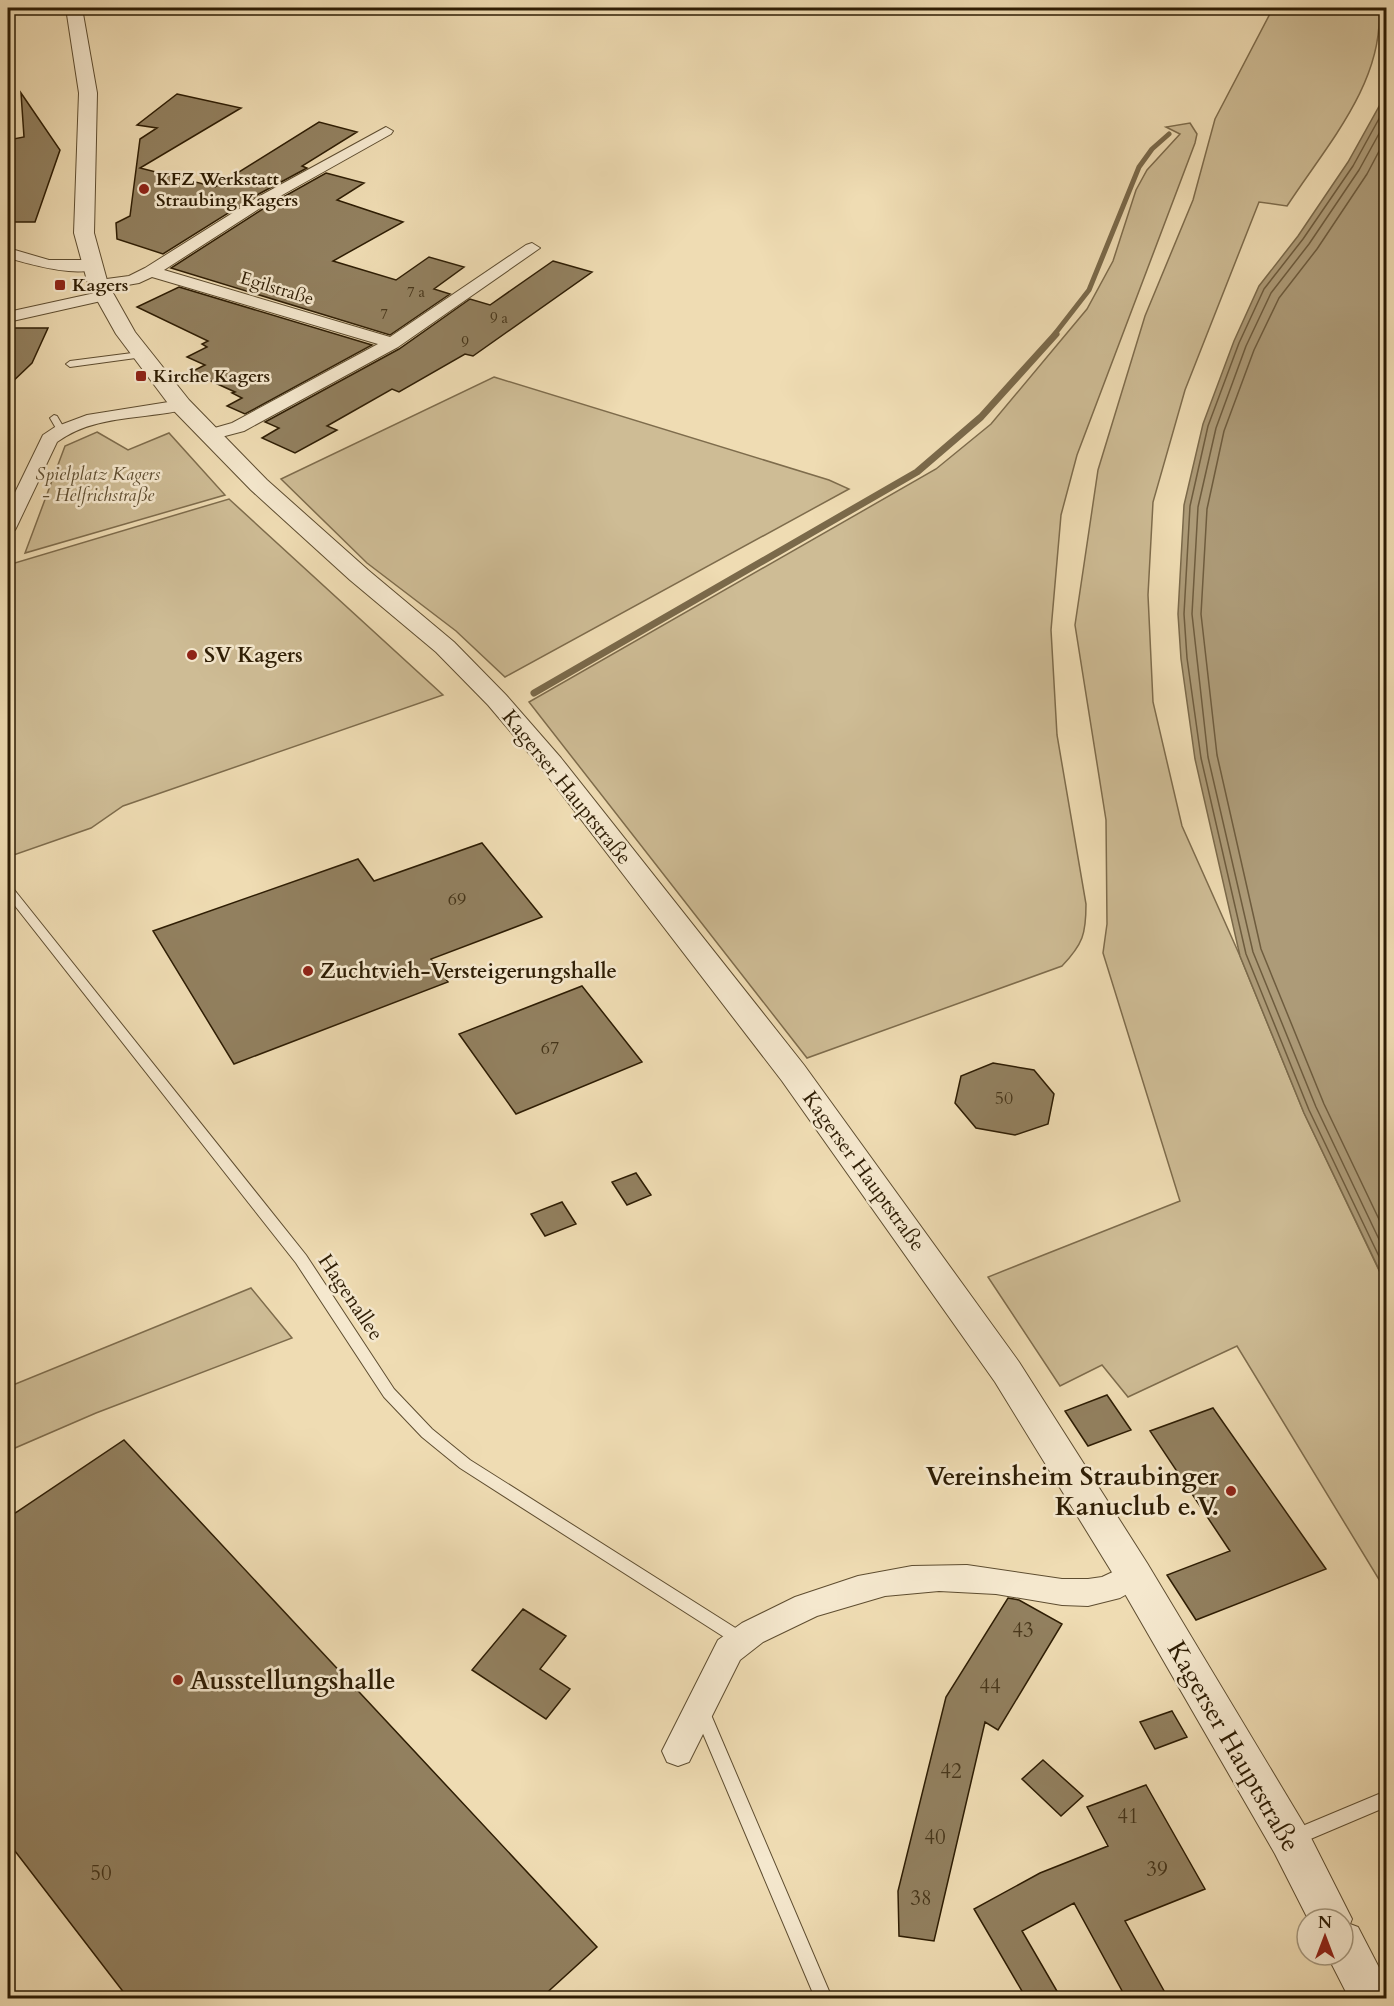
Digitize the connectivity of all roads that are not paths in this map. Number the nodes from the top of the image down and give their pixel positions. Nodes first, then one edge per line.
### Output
1 (74, 8) edge
2 (386, 131) dead end
3 (532, 248) dead end
4 (8, 253) edge
5 (92, 265) junction
6 (151, 271) junction
7 (101, 291) junction
8 (8, 317) edge
9 (392, 343) junction
10 (140, 355) junction
11 (70, 364) dead end
12 (181, 405) junction
13 (210, 435) junction
14 (8, 526) edge
15 (8, 890) edge
16 (1134, 1575) junction
17 (740, 1639) junction
18 (699, 1705) junction
19 (678, 1751) dead end
20 (1386, 1799) edge
21 (1290, 1840) junction
22 (1325, 1907) edge
23 (1355, 1965) edge
24 (824, 1998) edge
25 (1372, 1998) edge

1 - 5 street, Kagerser Hauptstraße
2 - 6 street
3 - 9 street
4 - 5 street
5 - 7 street, Kagerser Hauptstraße
6 - 7 street
6 - 9 street, Egilstraße
7 - 8 street
7 - 10 street, Kagerser Hauptstraße
9 - 13 street
10 - 11 lane
10 - 12 street, Kagerser Hauptstraße
12 - 13 street, Kagerser Hauptstraße
12 - 14 street
13 - 16 street, Kagerser Hauptstraße
15 - 17 lane, Hagenallee
16 - 17 street
16 - 21 street, Kagerser Hauptstraße
17 - 18 street
18 - 19 street
18 - 24 lane
20 - 21 lane
21 - 22 street, Kagerser Hauptstraße
23 - 25 street

